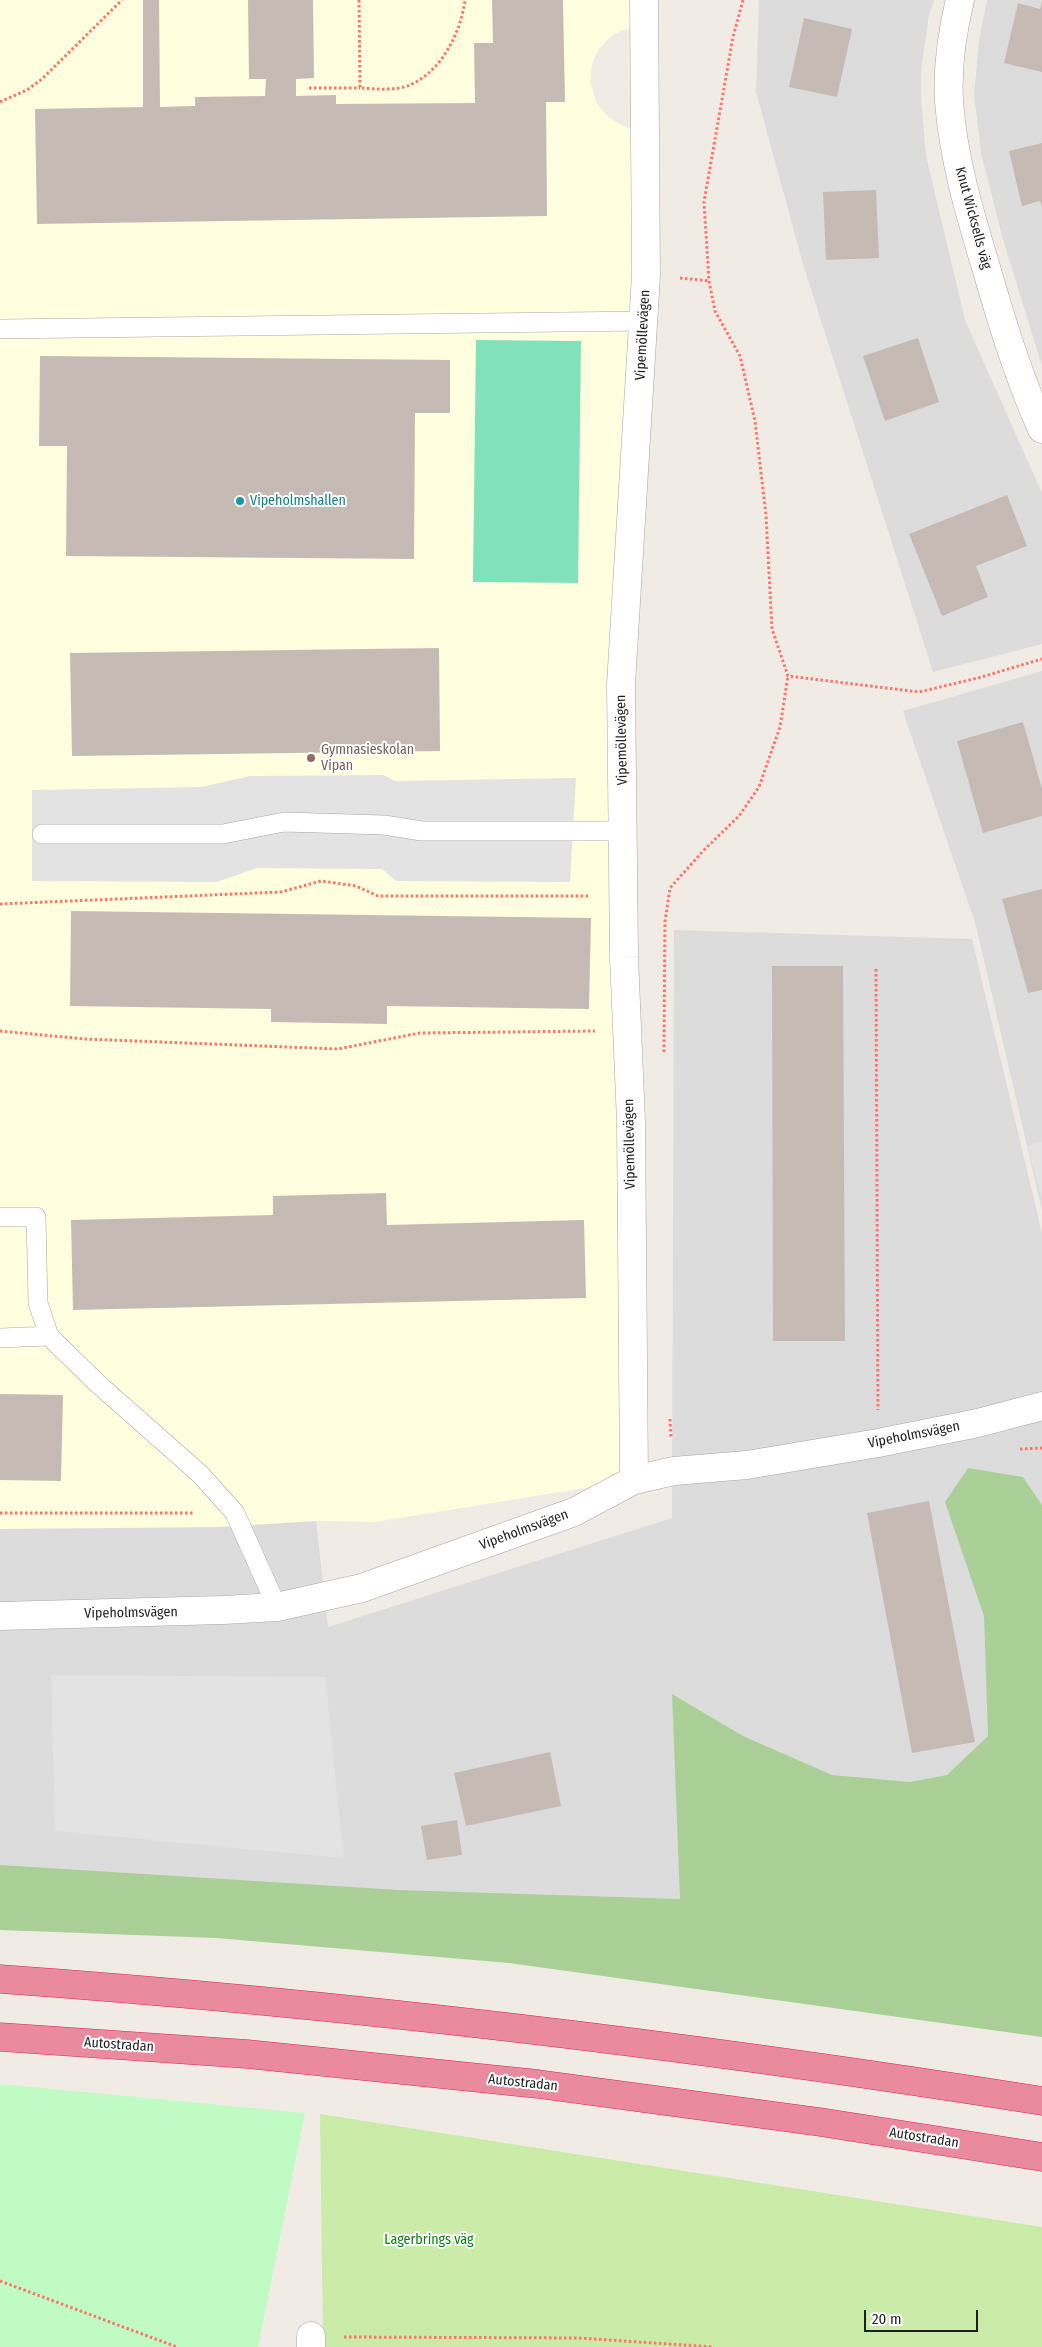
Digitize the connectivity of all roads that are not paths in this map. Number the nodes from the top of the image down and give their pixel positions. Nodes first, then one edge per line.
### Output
1 (644, 0) edge
2 (960, 0) edge
3 (644, 321) junction
4 (0, 329) edge
5 (1042, 428) edge
6 (622, 831) junction
7 (42, 834) dead end
8 (0, 1216) edge
9 (49, 1336) junction
10 (0, 1338) edge
11 (1042, 1406) edge
12 (634, 1480) junction
13 (277, 1607) junction
14 (0, 1616) edge
15 (0, 1979) edge
16 (0, 2037) edge
17 (1042, 2101) edge
18 (1042, 2157) edge

1 - 3 street, Vipemöllevägen
2 - 5 street, Knut Wicksells väg
3 - 4 lane
3 - 6 street, Vipemöllevägen
6 - 7 lane
6 - 12 street, Vipemöllevägen
8 - 9 lane
9 - 10 lane
9 - 13 lane
11 - 12 street, Vipeholmsvägen
12 - 13 street, Vipeholmsvägen
13 - 14 street, Vipeholmsvägen
15 - 17 highway
16 - 18 highway, Autostradan

